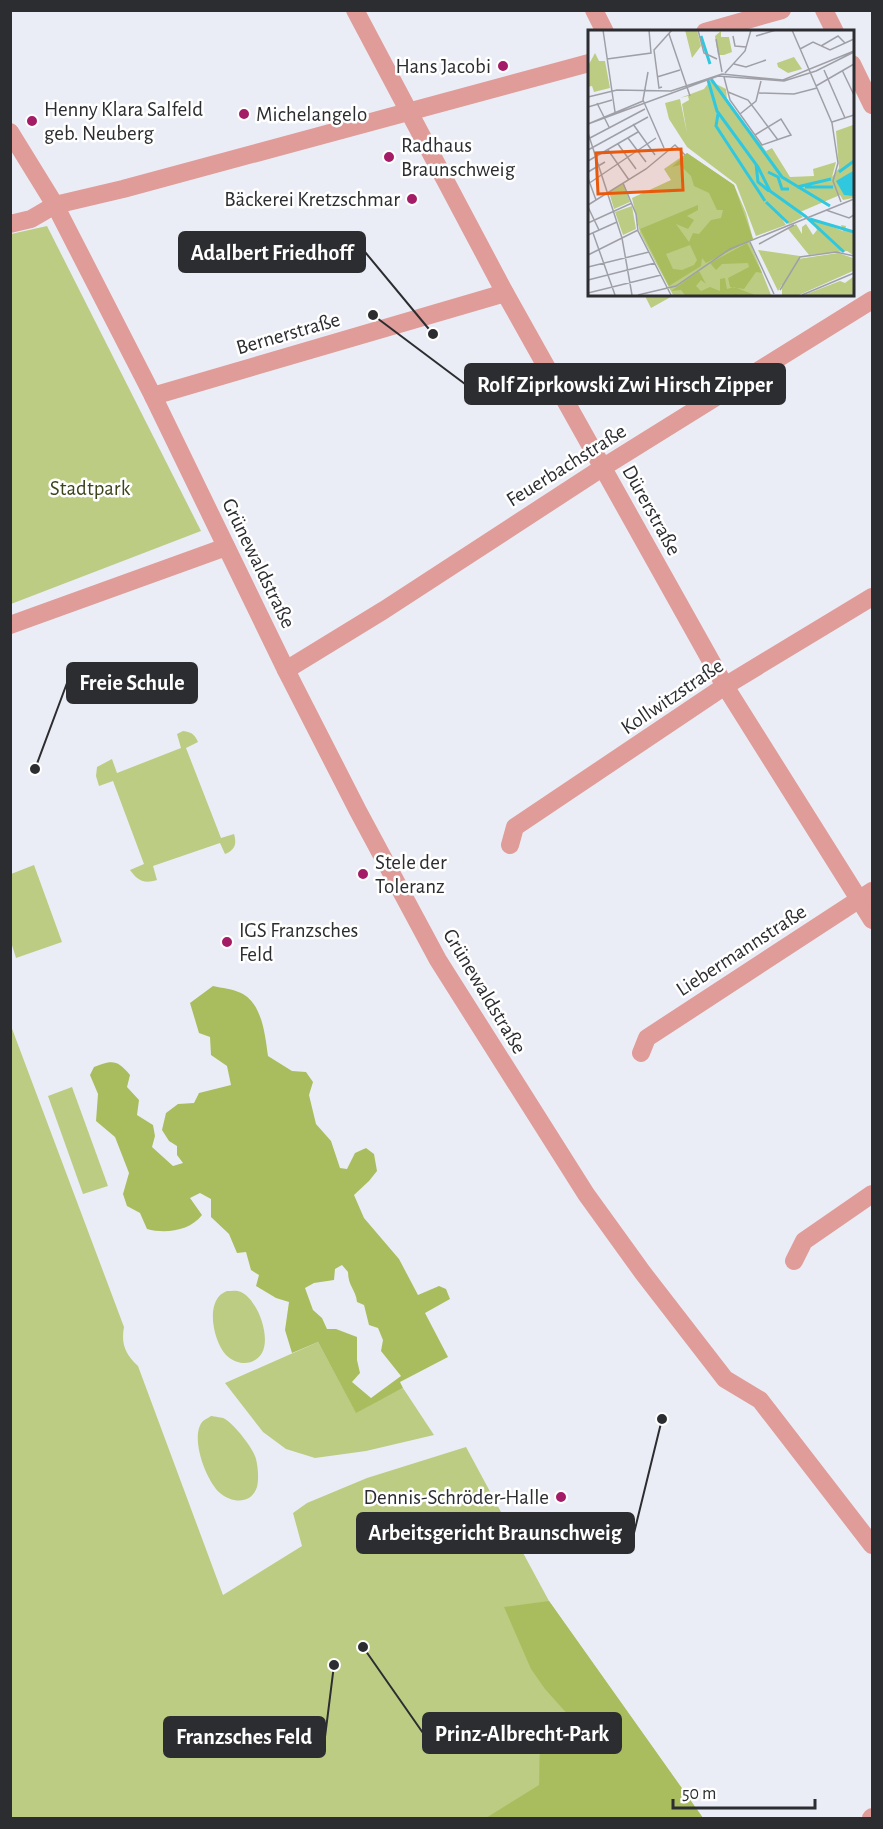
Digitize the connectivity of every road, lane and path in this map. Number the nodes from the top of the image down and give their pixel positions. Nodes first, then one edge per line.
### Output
1 (355, 10) edge
2 (594, 10) edge
3 (782, 10) edge
4 (824, 10) edge
5 (604, 30) edge
6 (712, 30) edge
7 (834, 30) edge
8 (588, 63) edge
9 (853, 66) edge
10 (873, 105) edge
11 (408, 112) junction
12 (10, 132) edge
13 (55, 205) junction
14 (10, 224) edge
15 (505, 293) junction
16 (873, 300) edge
17 (153, 396) junction
18 (602, 468) junction
19 (226, 547) junction
20 (873, 597) edge
21 (10, 625) edge
22 (286, 670) junction
23 (725, 686) junction
24 (510, 845) dead end
25 (865, 895) edge
26 (873, 920) edge
27 (640, 1053) dead end
28 (873, 1194) edge
29 (794, 1262) dead end
30 (873, 1545) edge

1 - 11 street, Dürerstraße
2 - 5 street
3 - 6 street
4 - 7 street
8 - 11 street
9 - 10 street
11 - 13 street
11 - 15 street, Dürerstraße
12 - 13 street, Grünewaldstraße
13 - 14 street
13 - 17 street, Grünewaldstraße
15 - 17 street, Bernerstraße
15 - 18 street, Dürerstraße
16 - 18 street, Feuerbachstraße
17 - 19 street, Grünewaldstraße
18 - 22 street, Feuerbachstraße
18 - 23 street, Dürerstraße
19 - 21 street
19 - 22 street, Grünewaldstraße
20 - 23 street, Kollwitzstraße
22 - 30 street, Grünewaldstraße
23 - 24 street, Kollwitzstraße
23 - 25 street, Dürerstraße
25 - 26 street, Dürerstraße
25 - 27 street, Liebermannstraße
28 - 29 street

